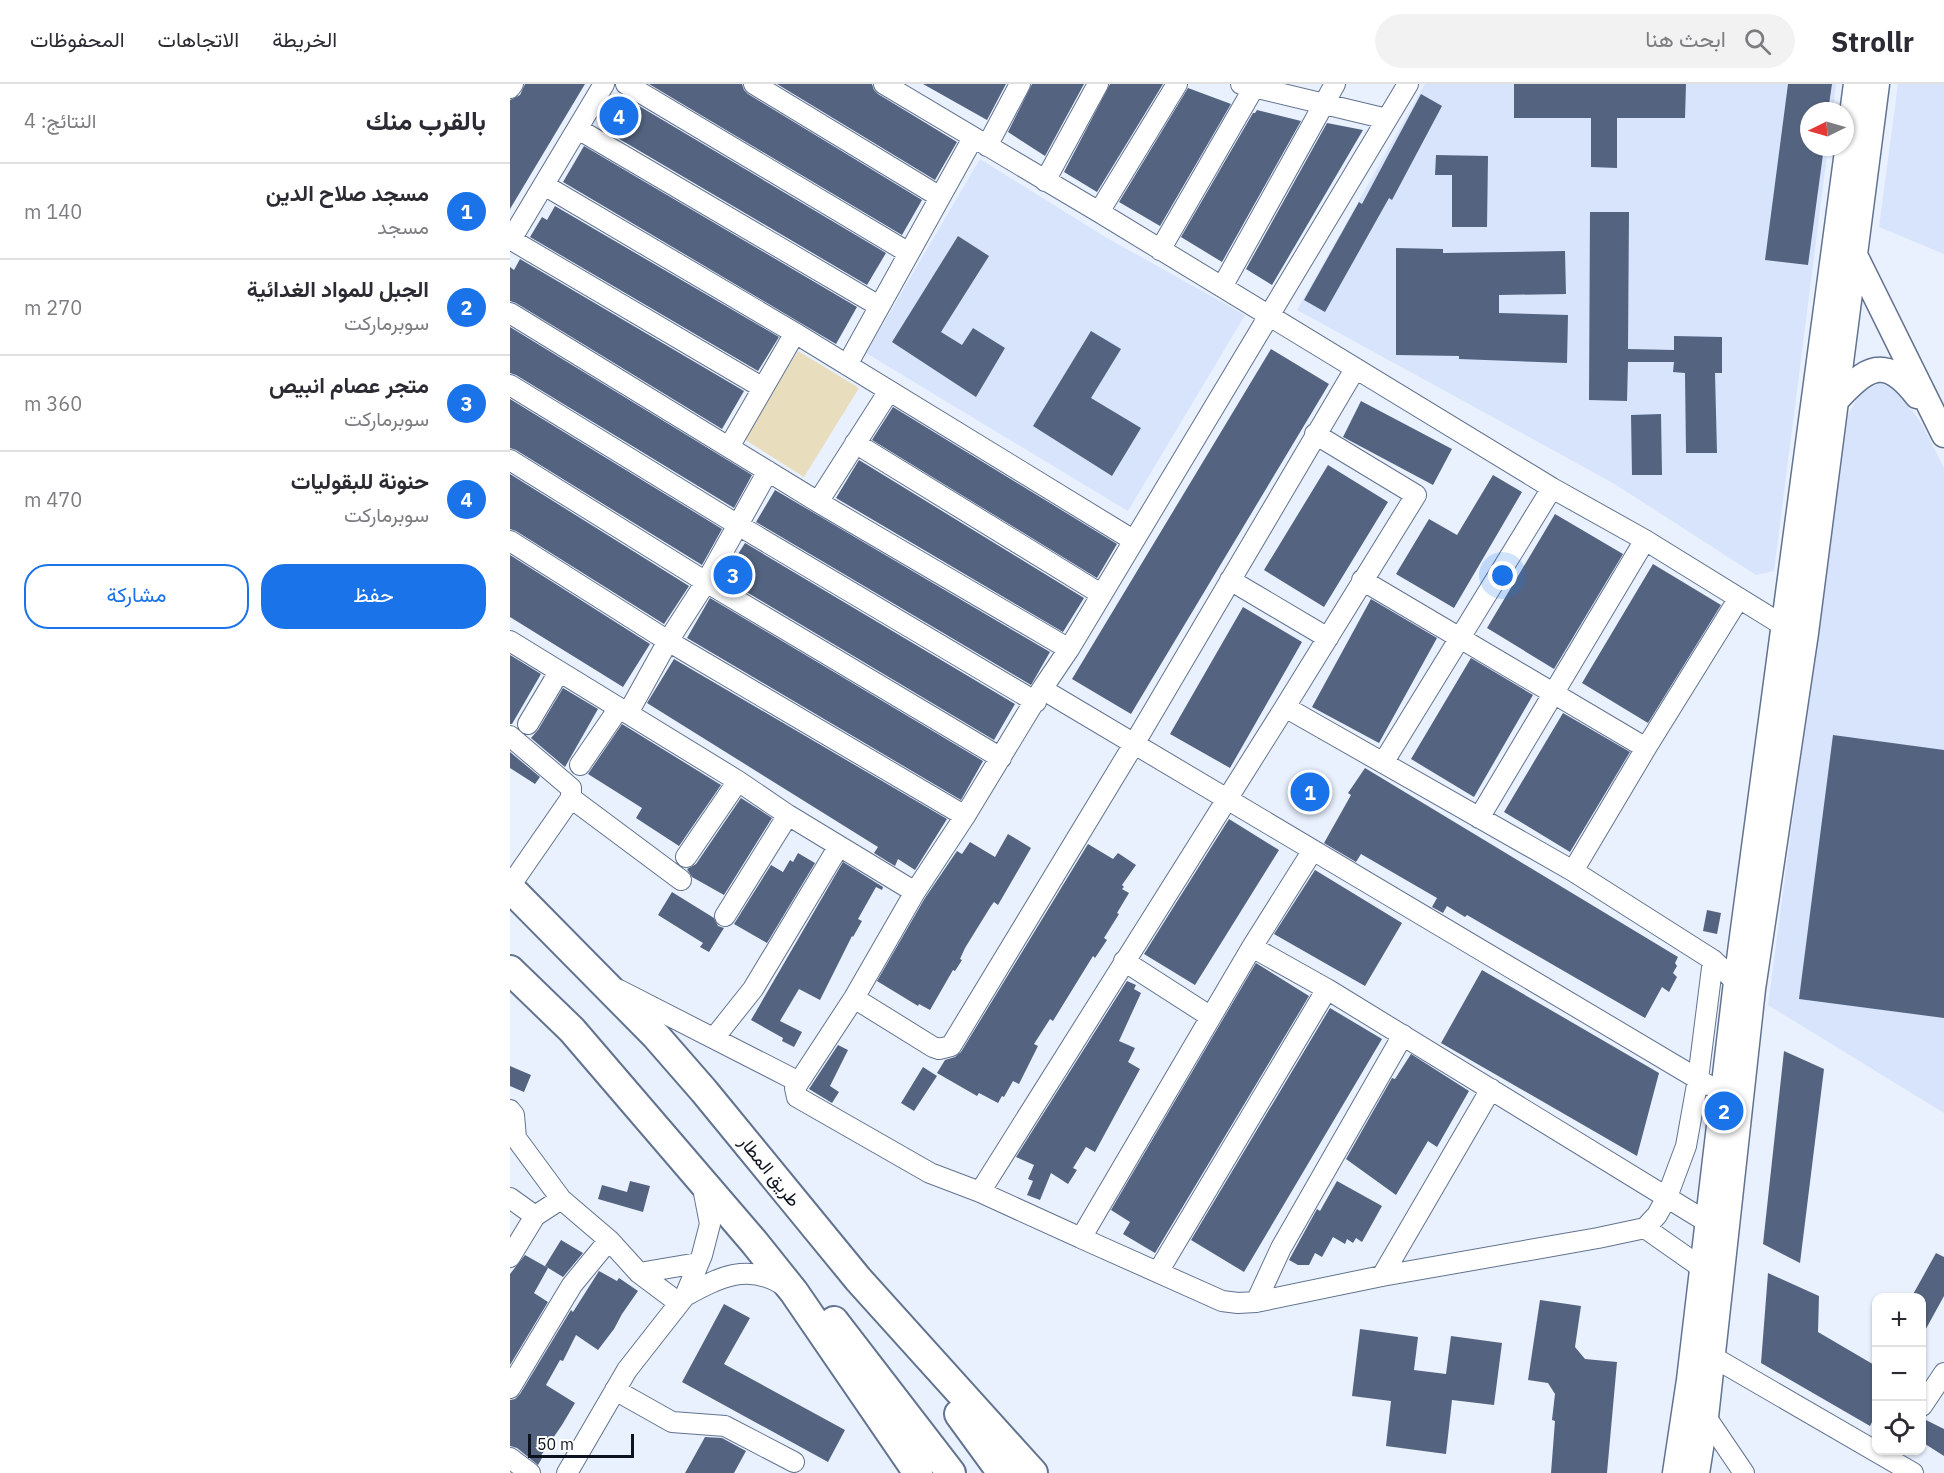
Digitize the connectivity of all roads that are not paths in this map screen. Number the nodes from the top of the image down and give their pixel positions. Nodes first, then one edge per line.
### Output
1 (513, 84) edge
2 (604, 84) edge
3 (626, 84) edge
4 (753, 84) edge
5 (884, 84) edge
6 (1020, 84) edge
7 (1098, 84) edge
8 (1177, 84) edge
9 (1335, 84) edge
10 (1408, 84) edge
11 (1856, 84) edge
12 (1876, 84) edge
13 (1250, 85) edge
14 (510, 88) edge
15 (913, 92) edge
16 (1322, 104) junction
17 (1387, 119) junction
18 (578, 129) junction
19 (980, 142) junction
20 (1045, 181) junction
21 (544, 185) junction
22 (940, 197) junction
23 (1099, 212) junction
24 (510, 240) edge
25 (1160, 250) junction
26 (909, 253) junction
27 (1854, 253) junction
28 (1222, 287) junction
29 (879, 306) junction
30 (510, 313) edge
31 (1270, 316) junction
32 (795, 333) junction
33 (846, 364) junction
34 (1355, 369) junction
35 (510, 385) edge
36 (764, 388) junction
37 (889, 391) junction
38 (1835, 402) junction
39 (1940, 428) edge
40 (1315, 434) junction
41 (855, 443) junction
42 (729, 447) junction
43 (510, 460) edge
44 (768, 471) junction
45 (1552, 488) junction
46 (818, 502) junction
47 (738, 525) junction
48 (1133, 540) junction
49 (1645, 540) junction
50 (510, 542) edge
51 (1230, 580) junction
52 (1362, 580) junction
53 (706, 582) junction
54 (1101, 594) junction
55 (1739, 598) junction
56 (1784, 626) junction
57 (1328, 638) junction
58 (1460, 638) junction
59 (668, 640) junction
60 (510, 642) edge
61 (1069, 649) junction
62 (559, 672) junction
63 (1554, 694) junction
64 (1039, 696) junction
65 (1284, 707) junction
66 (623, 711) junction
67 (528, 724) dead end
68 (510, 736) edge
69 (1134, 744) junction
70 (1646, 748) junction
71 (1001, 758) junction
72 (1383, 763) junction
73 (580, 765) dead end
74 (738, 782) junction
75 (571, 798) junction
76 (1227, 799) junction
77 (788, 815) junction
78 (965, 816) junction
79 (1479, 818) junction
80 (838, 846) junction
81 (1313, 850) junction
82 (686, 857) dead end
83 (1573, 871) junction
84 (681, 880) dead end
85 (510, 887) edge
86 (915, 892) junction
87 (725, 916) dead end
88 (1252, 947) junction
89 (1713, 960) junction
90 (1124, 961) junction
91 (510, 970) edge
92 (602, 981) junction
93 (1745, 986) junction
94 (1327, 989) junction
95 (854, 998) junction
96 (1211, 1017) junction
97 (572, 1030) junction
98 (1403, 1035) junction
99 (714, 1038) junction
100 (1698, 1079) junction
101 (798, 1082) junction
102 (1491, 1089) junction
103 (1722, 1094) junction
104 (510, 1110) edge
105 (513, 1141) edge
106 (703, 1182) junction
107 (981, 1192) junction
108 (1667, 1197) junction
109 (510, 1198) edge
110 (561, 1198) junction
111 (535, 1216) junction
112 (1707, 1222) junction
113 (1645, 1228) junction
114 (1081, 1238) junction
115 (609, 1240) junction
116 (510, 1257) edge
117 (698, 1263) junction
118 (1702, 1268) junction
119 (1158, 1272) junction
120 (639, 1273) junction
121 (1383, 1276) junction
122 (794, 1292) junction
123 (682, 1300) junction
124 (1256, 1302) junction
125 (1713, 1357) junction
126 (1942, 1379) edge
127 (510, 1388) edge
128 (615, 1390) junction
129 (1926, 1401) edge
130 (1706, 1417) junction
131 (1872, 1444) edge
132 (1891, 1455) edge
133 (510, 1458) edge
134 (794, 1462) dead end
135 (1019, 1469) edge
136 (530, 1473) edge
137 (567, 1473) edge
138 (918, 1473) edge
139 (951, 1473) edge
140 (1675, 1473) edge
141 (1697, 1473) edge
142 (1744, 1473) edge
143 (1913, 1473) edge

1 - 14 street
2 - 18 street
3 - 26 street
4 - 22 street
5 - 15 street
6 - 19 street
7 - 20 street
8 - 23 street
9 - 16 street
10 - 17 street
11 - 56 main road
12 - 27 main road
13 - 16 street
13 - 25 street
15 - 19 street
16 - 17 street
16 - 28 street
17 - 31 street
18 - 21 street
18 - 29 street
19 - 20 street
19 - 22 street
20 - 23 street
21 - 24 street
21 - 32 street
22 - 26 street
23 - 25 street
24 - 36 street
25 - 28 street
26 - 29 street
27 - 38 main road
27 - 39 main road
28 - 31 street
29 - 33 street
30 - 42 street
31 - 34 street
31 - 48 street
32 - 33 street
32 - 36 street
33 - 37 street
34 - 40 street
34 - 45 street
35 - 47 street
36 - 42 street
37 - 41 street
37 - 48 street
38 - 39 main road
38 - 93 main road
40 - 51 street
40 - 52 street
41 - 46 street
41 - 54 street
42 - 44 street
43 - 53 street
44 - 46 street
44 - 47 street
45 - 49 street
45 - 58 street
46 - 61 street
47 - 53 street
47 - 64 street
48 - 54 street
49 - 55 street
49 - 63 street
50 - 59 street
51 - 57 street
51 - 69 street
52 - 57 street
52 - 58 street
53 - 59 street
53 - 71 street
54 - 61 street
55 - 56 street
55 - 70 street
56 - 93 main road
57 - 65 street
58 - 63 street
58 - 72 street
59 - 66 street
59 - 78 street
60 - 62 street
61 - 64 street
62 - 66 street
62 - 67 street
63 - 70 street
63 - 79 street
64 - 69 street
64 - 71 street
65 - 72 street
65 - 76 street
66 - 73 street
66 - 74 street
68 - 75 street
69 - 76 street
69 - 95 street
70 - 83 street
71 - 78 street
72 - 79 street
74 - 77 street
74 - 82 street
75 - 84 street
75 - 85 street
76 - 81 street
76 - 90 street
77 - 80 street
77 - 87 street
78 - 86 street
79 - 83 street
80 - 86 street
80 - 99 street
81 - 88 street
81 - 100 street
83 - 89 street
85 - 92 highway, طريق المطار
86 - 95 street
88 - 94 street
88 - 96 street
89 - 93 street
89 - 100 street
90 - 96 street
90 - 107 street
91 - 97 highway
92 - 99 street
92 - 135 highway, طريق المطار
93 - 103 main road
93 - 125 main road
94 - 98 street
94 - 119 street
95 - 101 street
96 - 114 street
97 - 106 highway
97 - 139 highway
98 - 102 street
98 - 124 street
99 - 101 street
100 - 103 street
100 - 108 street
101 - 107 street
102 - 108 street
102 - 121 street
103 - 112 main road
104 - 105 street
105 - 110 street
106 - 117 street
106 - 122 highway
107 - 114 street
108 - 112 street
108 - 113 street
109 - 111 street
110 - 111 street
110 - 115 street
111 - 116 street
112 - 118 main road
113 - 118 street
113 - 121 street
114 - 119 street
115 - 120 street
115 - 127 street
117 - 120 street
117 - 123 street
118 - 140 main road
119 - 124 street
120 - 123 street
121 - 124 street
122 - 123 street
122 - 138 highway
123 - 128 street
125 - 130 main road
125 - 131 street
126 - 129 street
128 - 134 street
128 - 137 street
130 - 141 main road
130 - 142 street
132 - 143 street
133 - 136 street

